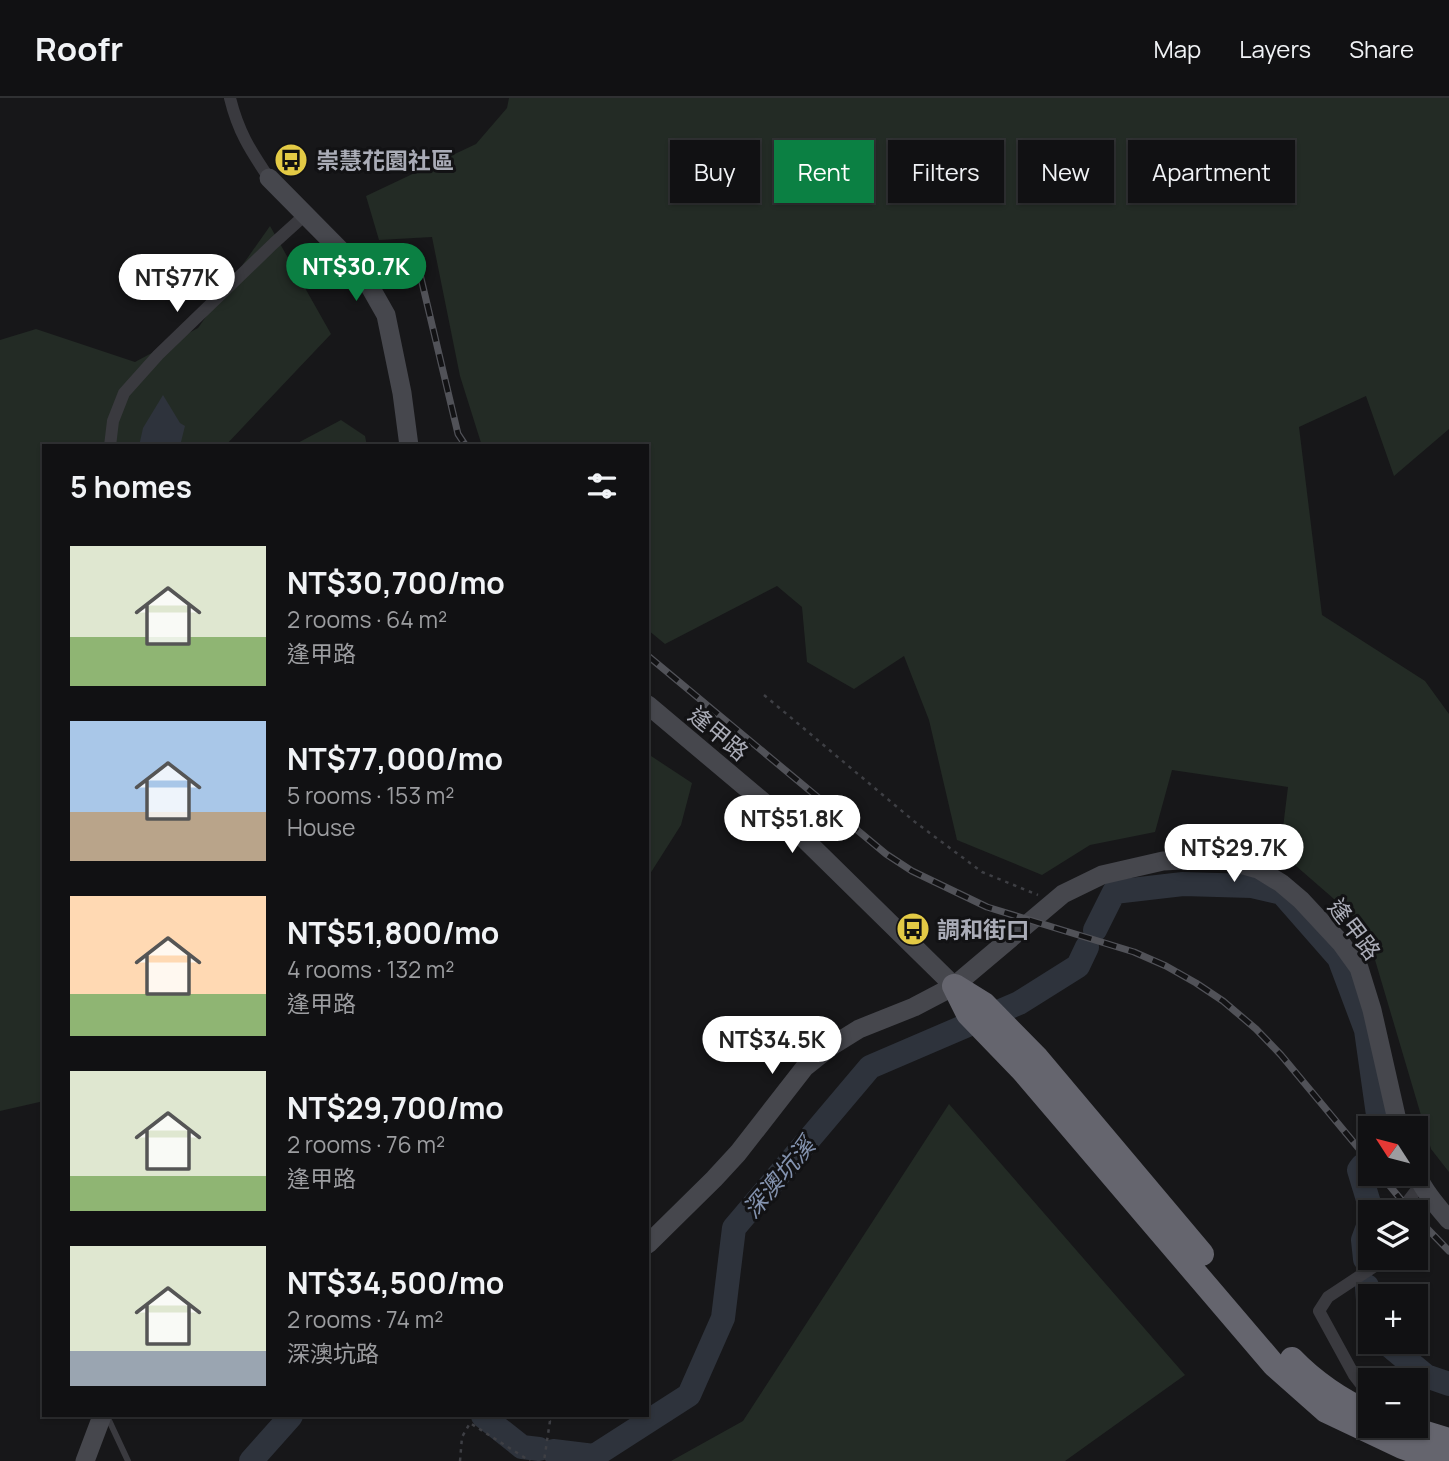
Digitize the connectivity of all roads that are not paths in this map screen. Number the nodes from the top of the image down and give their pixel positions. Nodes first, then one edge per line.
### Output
1 (230, 98) edge
2 (269, 178) joint
3 (306, 215) junction
4 (110, 444) edge
5 (409, 444) edge
6 (649, 706) edge
7 (954, 986) junction
8 (1396, 1116) edge
9 (1423, 1186) edge
10 (1449, 1220) edge
11 (649, 1243) edge
12 (1369, 1270) edge
13 (1358, 1380) edge
14 (1333, 1404) junction
15 (1358, 1410) edge
16 (105, 1417) edge
17 (106, 1417) edge
18 (1428, 1434) edge
19 (1418, 1438) edge
20 (1449, 1440) edge
21 (1449, 1446) edge
22 (85, 1461) edge
23 (128, 1461) edge
24 (1442, 1461) edge

1 - 2 street
2 - 3 main road
3 - 4 street
3 - 5 main road
6 - 7 main road, 逢甲路
7 - 8 main road, 逢甲路
7 - 11 main road
7 - 14 highway
9 - 10 main road
12 - 13 street
14 - 15 highway
14 - 24 highway
16 - 22 main road
17 - 23 lane
18 - 20 highway
19 - 21 street

